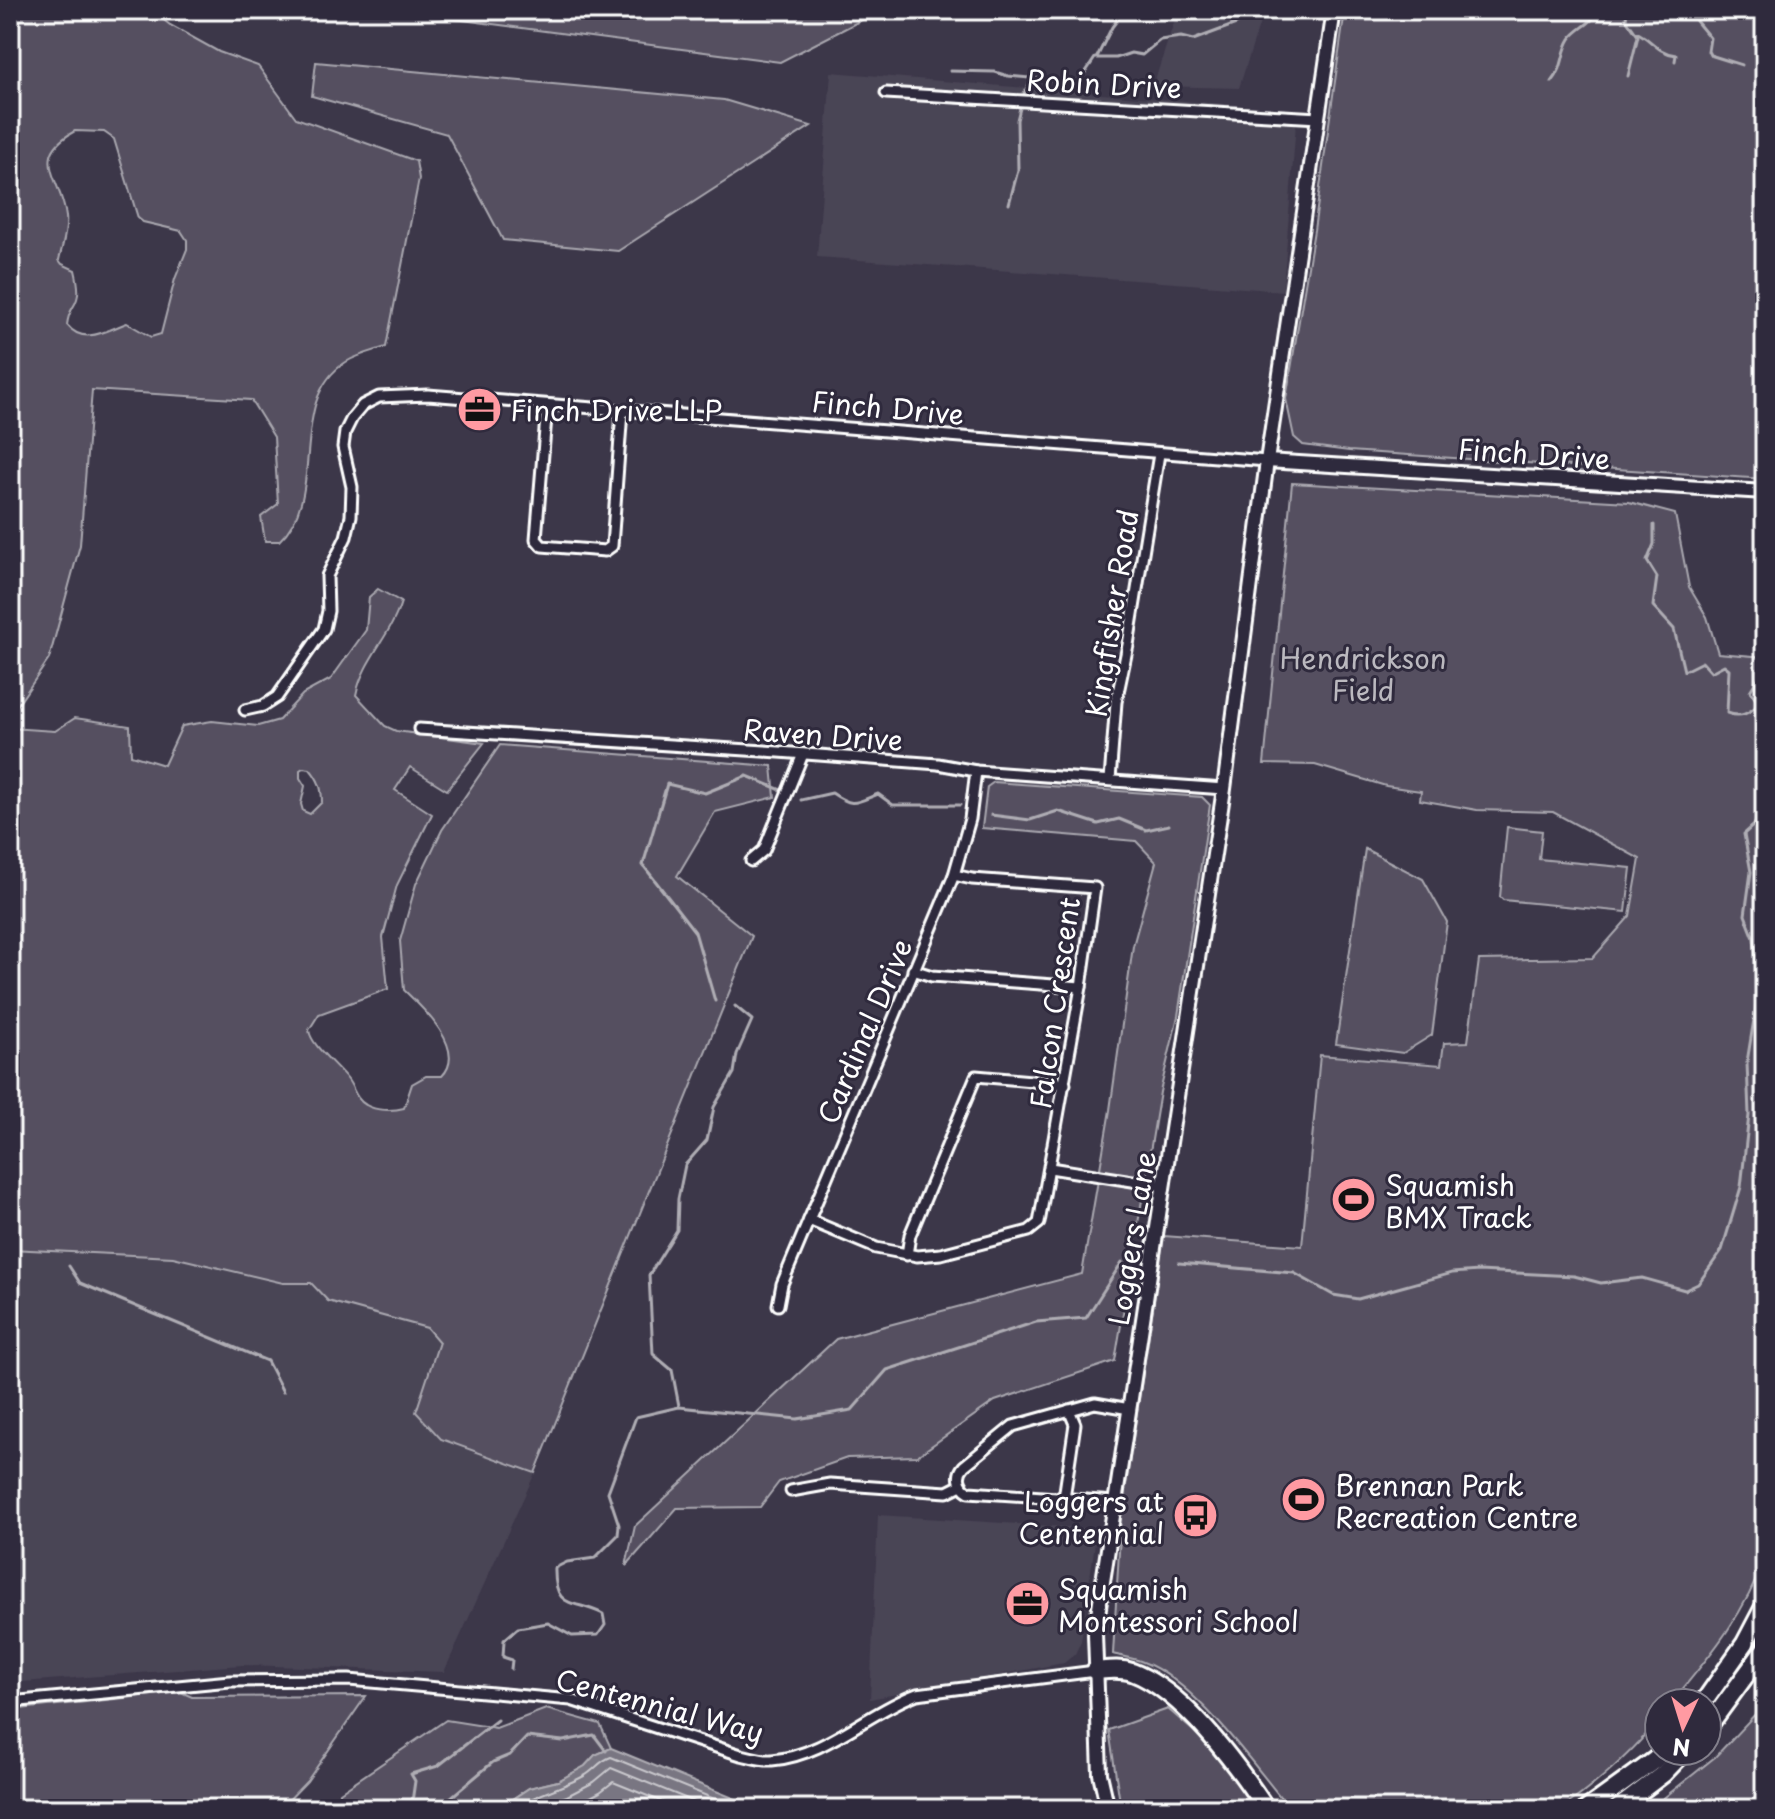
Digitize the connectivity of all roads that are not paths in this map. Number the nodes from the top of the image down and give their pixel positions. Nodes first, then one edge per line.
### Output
1 (1334, 10) edge
2 (886, 93) dead end
3 (1319, 118) junction
4 (547, 405) junction
5 (622, 411) junction
6 (1159, 454) junction
7 (1267, 461) junction
8 (1765, 492) edge
9 (245, 710) dead end
10 (419, 729) dead end
11 (803, 754) junction
12 (976, 771) junction
13 (1110, 780) junction
14 (1224, 789) junction
15 (751, 861) dead end
16 (954, 875) junction
17 (913, 970) junction
18 (1081, 987) junction
19 (1065, 1084) junction
20 (1050, 1168) junction
21 (1164, 1186) junction
22 (809, 1220) junction
23 (907, 1255) junction
24 (778, 1305) dead end
25 (1130, 1409) junction
26 (1069, 1410) junction
27 (961, 1485) junction
28 (791, 1491) dead end
29 (1064, 1498) junction
30 (1115, 1502) junction
31 (1765, 1605) edge
32 (1765, 1649) edge
33 (1095, 1671) junction
34 (1714, 1687) edge
35 (10, 1702) edge
36 (1723, 1706) edge
37 (1645, 1767) edge
38 (1670, 1767) edge
39 (1108, 1809) edge
40 (1266, 1809) edge
41 (1587, 1809) edge
42 (1617, 1809) edge

1 - 3 street, Loggers Lane
2 - 3 street, Robin Drive
3 - 7 street, Loggers Lane
4 - 5 street, Finch Drive
4 - 5 street
4 - 9 street, Finch Drive
5 - 6 street, Finch Drive
6 - 7 street, Finch Drive
6 - 13 street, Kingfisher Road
7 - 8 street, Finch Drive
7 - 14 street, Loggers Lane
10 - 11 street, Raven Drive
11 - 12 street, Raven Drive
11 - 15 street
12 - 13 street, Raven Drive
12 - 16 street, Cardinal Drive
13 - 14 street, Raven Drive
14 - 21 street, Loggers Lane
16 - 17 street, Cardinal Drive
16 - 18 street, Falcon Crescent
17 - 18 street
17 - 22 street, Cardinal Drive
18 - 19 street, Falcon Crescent
19 - 20 street, Falcon Crescent
19 - 23 street
20 - 21 street
20 - 23 street, Falcon Crescent
21 - 25 street, Loggers Lane
22 - 23 street
22 - 24 street, Cardinal Drive
25 - 26 street
25 - 30 street, Loggers Lane
26 - 27 street
26 - 29 street
27 - 28 street
27 - 29 street
29 - 30 street
30 - 33 street, Loggers Lane
31 - 34 highway
32 - 36 highway
33 - 35 street, Centennial Way
33 - 39 street
33 - 40 highway
37 - 41 highway
38 - 42 highway

